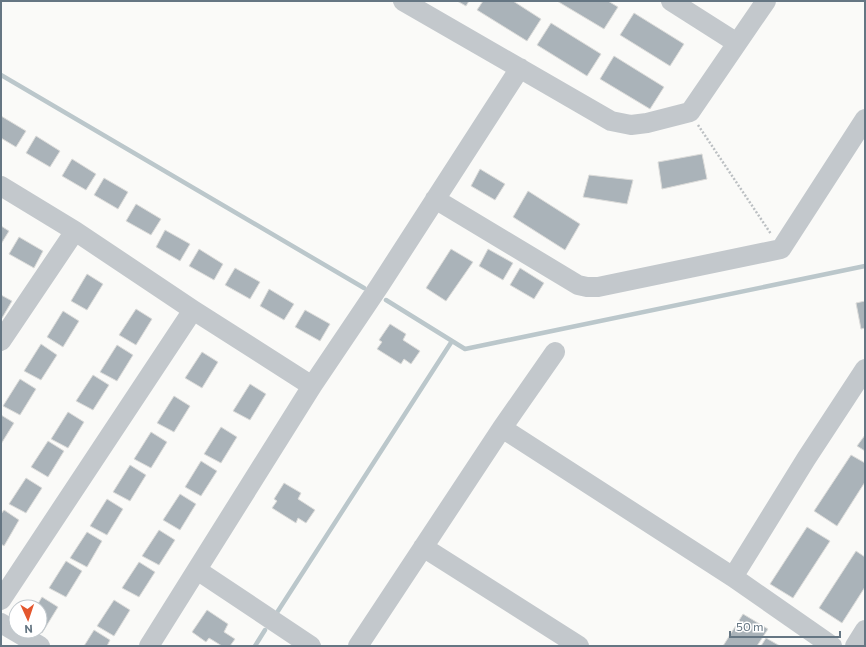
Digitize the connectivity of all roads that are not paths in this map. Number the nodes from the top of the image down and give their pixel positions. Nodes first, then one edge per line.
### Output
1 (403, 1) edge
2 (671, 1) edge
3 (766, 1) edge
4 (737, 43) junction
5 (520, 68) junction
6 (865, 119) edge
7 (1, 186) edge
8 (435, 199) junction
9 (75, 231) junction
10 (193, 310) junction
11 (1, 341) edge
12 (555, 352) dead end
13 (865, 369) edge
14 (312, 386) junction
15 (502, 428) junction
16 (423, 547) junction
17 (197, 570) junction
18 (733, 577) junction
19 (1, 600) edge
20 (1, 623) edge
21 (865, 630) edge
22 (40, 646) edge
23 (150, 646) edge
24 (311, 646) edge
25 (358, 646) edge
26 (579, 646) edge
27 (832, 646) edge
28 (855, 646) edge

1 - 5 street
2 - 4 street
3 - 4 street
4 - 5 street
5 - 8 street
6 - 8 street
7 - 9 street
8 - 14 street
9 - 10 street
9 - 11 street
10 - 14 street
10 - 19 street
12 - 15 street
13 - 18 street
14 - 17 street
15 - 16 street
15 - 18 street
16 - 25 street
16 - 26 street
17 - 23 street
17 - 24 street
18 - 27 street
20 - 22 street
21 - 28 street

